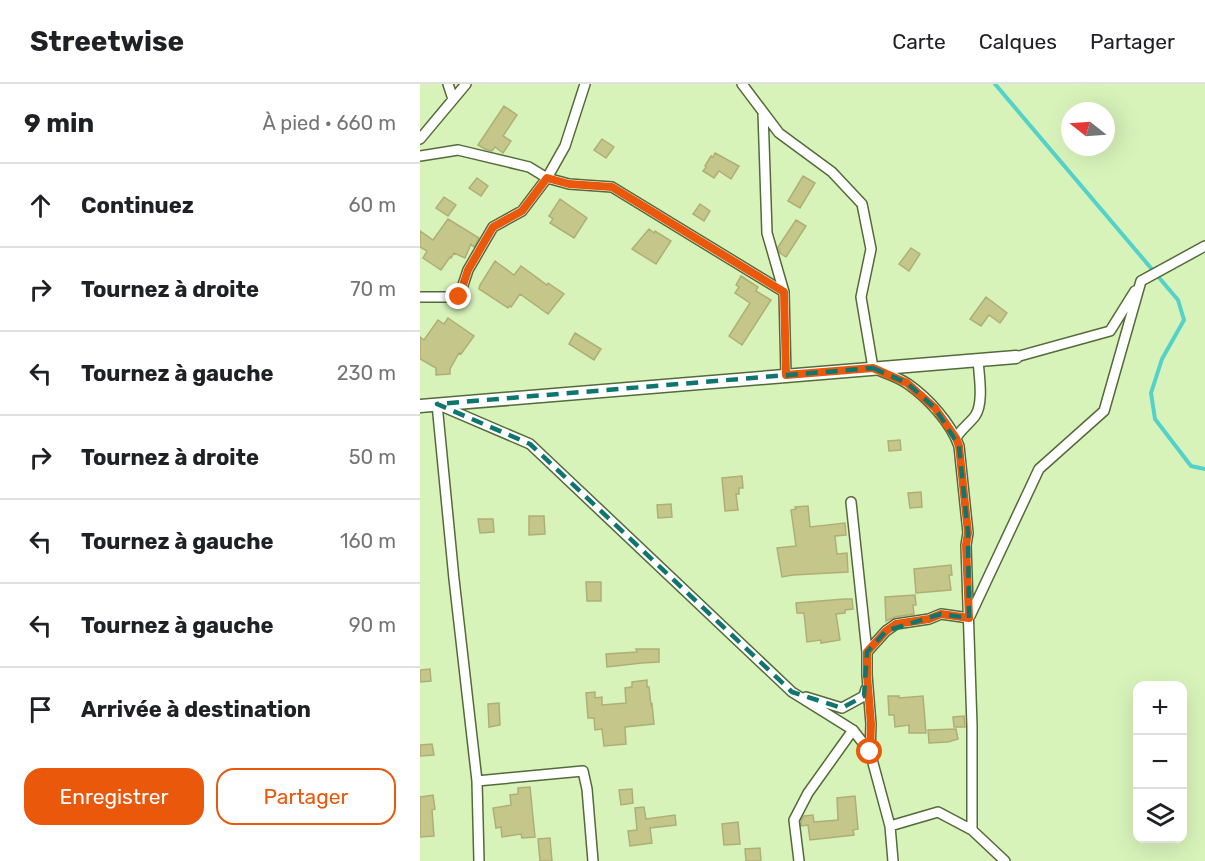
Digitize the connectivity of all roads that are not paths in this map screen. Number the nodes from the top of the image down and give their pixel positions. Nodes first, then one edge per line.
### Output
1 (448, 84) edge
2 (466, 84) edge
3 (585, 84) edge
4 (742, 84) edge
5 (453, 99) junction
6 (763, 112) junction
7 (420, 139) edge
8 (420, 156) edge
9 (547, 178) junction
10 (1205, 246) edge
11 (1141, 281) junction
12 (784, 292) junction
13 (420, 297) edge
14 (1016, 357) joint
15 (978, 360) junction
16 (873, 368) junction
17 (786, 375) junction
18 (437, 404) junction
19 (420, 406) edge
20 (956, 438) junction
21 (851, 501) dead end
22 (969, 618) junction
23 (867, 652) junction
24 (867, 683) junction
25 (792, 692) junction
26 (853, 729) junction
27 (870, 752) junction
28 (477, 781) junction
29 (890, 826) junction
30 (972, 830) junction
31 (479, 861) edge
32 (593, 861) edge
33 (799, 861) edge
34 (893, 861) edge
35 (1005, 861) edge

1 - 5 street
2 - 5 street
3 - 9 street
4 - 6 street
5 - 7 street
6 - 12 street
6 - 16 street
8 - 9 street
9 - 12 street
9 - 13 street
10 - 11 street
11 - 14 street
11 - 22 street
12 - 17 street
14 - 15 street
15 - 16 street
15 - 20 street
16 - 17 street
16 - 20 street
17 - 18 street
18 - 19 street
18 - 25 street
18 - 28 street
20 - 22 street
21 - 23 street
22 - 23 street
22 - 30 street
23 - 24 street
24 - 25 street
24 - 27 street
25 - 26 street
26 - 27 street
26 - 33 street
27 - 29 street
28 - 31 street
28 - 32 street
29 - 30 street
29 - 34 street
30 - 35 street

